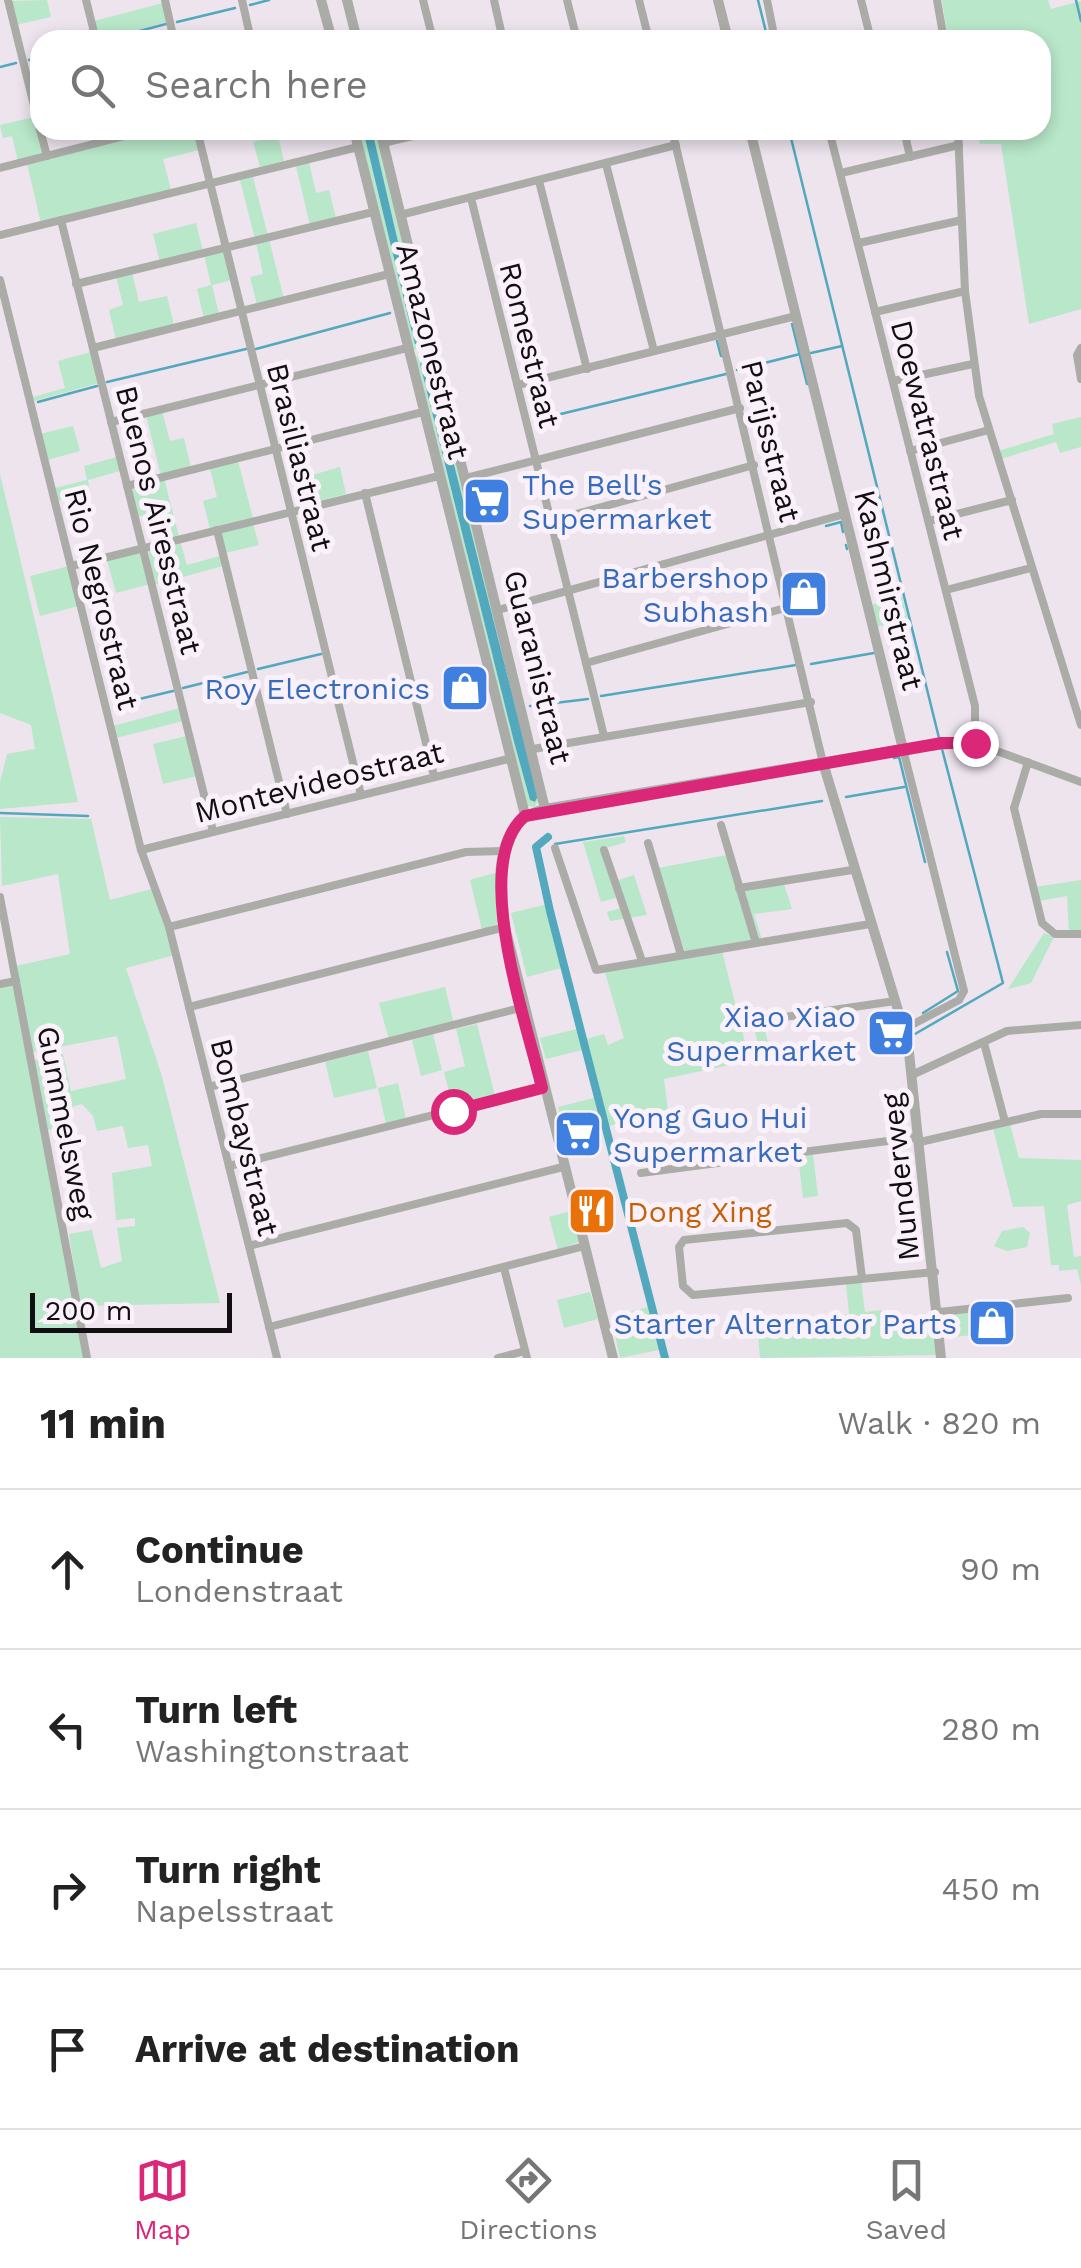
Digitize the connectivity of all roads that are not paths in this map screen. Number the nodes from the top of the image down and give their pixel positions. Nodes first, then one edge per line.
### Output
1 (8, 0) edge
2 (86, 0) edge
3 (164, 0) edge
4 (242, 0) edge
5 (322, 0) edge
6 (347, 0) edge
7 (422, 0) edge
8 (494, 0) edge
9 (567, 0) edge
10 (639, 0) edge
11 (718, 0) edge
12 (767, 0) edge
13 (861, 0) edge
14 (937, 0) edge
15 (352, 22) junction
16 (94, 30) edge
17 (172, 30) edge
18 (249, 30) edge
19 (329, 30) edge
20 (337, 30) edge
21 (354, 30) edge
22 (430, 30) edge
23 (501, 30) edge
24 (574, 30) edge
25 (646, 30) edge
26 (726, 30) edge
27 (773, 30) edge
28 (868, 30) edge
29 (942, 30) edge
30 (30, 89) edge
31 (42, 140) edge
32 (98, 140) edge
33 (198, 140) edge
34 (356, 140) edge
35 (382, 140) edge
36 (396, 140) edge
37 (674, 140) edge
38 (752, 140) edge
39 (832, 140) edge
40 (906, 140) edge
41 (959, 140) edge
42 (383, 143) junction
43 (960, 145) junction
44 (676, 146) junction
45 (358, 147) junction
46 (46, 156) junction
47 (910, 157) junction
48 (606, 164) junction
49 (0, 168) edge
50 (841, 173) junction
51 (538, 182) junction
52 (209, 183) junction
53 (471, 198) junction
54 (374, 212) junction
55 (400, 214) junction
56 (61, 220) junction
57 (962, 220) junction
58 (0, 235) edge
59 (859, 243) junction
60 (226, 247) junction
61 (389, 274) junction
62 (0, 280) edge
63 (76, 284) junction
64 (965, 291) junction
65 (242, 311) junction
66 (875, 312) junction
67 (796, 316) junction
68 (722, 335) junction
69 (93, 348) junction
70 (1081, 348) edge
71 (434, 349) junction
72 (654, 351) junction
73 (408, 352) junction
74 (972, 364) junction
75 (586, 369) junction
76 (1081, 379) edge
77 (893, 381) junction
78 (259, 385) junction
79 (518, 385) junction
80 (740, 408) junction
81 (424, 412) junction
82 (112, 422) junction
83 (989, 430) junction
84 (275, 450) junction
85 (910, 452) junction
86 (535, 458) junction
87 (754, 465) junction
88 (438, 476) junction
89 (466, 478) junction
90 (127, 486) junction
91 (364, 493) junction
92 (1012, 500) junction
93 (290, 511) junction
94 (845, 514) junction
95 (551, 521) junction
96 (929, 521) junction
97 (216, 530) junction
98 (771, 534) junction
99 (143, 548) junction
100 (71, 566) junction
101 (1031, 568) junction
102 (946, 590) junction
103 (567, 592) junction
104 (789, 607) junction
105 (498, 610) junction
106 (586, 663) junction
107 (811, 702) junction
108 (1081, 725) edge
109 (604, 736) junction
110 (975, 743) junction
111 (533, 749) junction
112 (903, 750) junction
113 (508, 759) junction
114 (1028, 762) junction
115 (823, 764) junction
116 (434, 776) junction
117 (1081, 782) edge
118 (361, 795) junction
119 (545, 809) junction
120 (286, 814) junction
121 (525, 816) junction
122 (721, 825) dead end
123 (213, 831) junction
124 (648, 842) dead end
125 (554, 848) dead end
126 (141, 850) junction
127 (604, 850) dead end
128 (503, 851) junction
129 (852, 870) junction
130 (739, 888) junction
131 (0, 897) edge
132 (870, 924) junction
133 (169, 926) junction
134 (505, 927) junction
135 (1081, 934) edge
136 (756, 942) junction
137 (681, 955) junction
138 (642, 962) junction
139 (16, 981) junction
140 (0, 984) edge
141 (895, 1001) junction
142 (189, 1007) junction
143 (524, 1007) junction
144 (750, 1022) dead end
145 (1081, 1025) edge
146 (904, 1030) junction
147 (984, 1043) junction
148 (914, 1074) junction
149 (210, 1087) junction
150 (542, 1088) junction
151 (1081, 1114) edge
152 (1004, 1122) junction
153 (920, 1139) junction
154 (229, 1166) junction
155 (563, 1167) junction
156 (640, 1173) dead end
157 (249, 1246) junction
158 (585, 1246) junction
159 (504, 1268) junction
160 (935, 1272) junction
161 (862, 1278) junction
162 (1068, 1298) dead end
163 (939, 1312) junction
164 (269, 1327) junction
165 (526, 1354) edge
166 (938, 1356) edge
167 (86, 1358) edge
168 (276, 1358) edge
169 (498, 1358) edge
170 (613, 1358) edge

1 - 30 street
2 - 16 street
3 - 17 street
4 - 18 street
5 - 19 street
6 - 15 street
7 - 22 street
8 - 23 street
9 - 24 street
10 - 25 street
11 - 26 street
12 - 27 street
13 - 28 street
14 - 29 street
15 - 20 street
15 - 21 street
31 - 46 street
32 - 46 street
33 - 52 street, Brasiliastraat
34 - 45 street, Amazonestraat
35 - 42 street, Guaranistraat
36 - 42 street
37 - 44 street, Parijsstraat
38 - 67 street, Kashmirstraat
39 - 50 street, Doewatrastraat
40 - 47 street
41 - 43 street
42 - 55 street, Guaranistraat
43 - 47 street
43 - 57 street
44 - 48 street
44 - 68 street, Parijsstraat
45 - 52 street
45 - 54 street, Amazonestraat
46 - 49 street
47 - 50 street
48 - 51 street
48 - 72 street
50 - 59 street, Doewatrastraat
51 - 53 street
51 - 75 street
52 - 56 street
52 - 60 street, Brasiliastraat
53 - 55 street
53 - 79 street, Romestraat
54 - 60 street
54 - 61 street, Amazonestraat
55 - 71 street, Guaranistraat
56 - 58 street
56 - 63 street, Buenos Airesstraat
57 - 59 street
57 - 64 street
59 - 66 street, Doewatrastraat
60 - 63 street
60 - 65 street, Brasiliastraat
61 - 65 street
61 - 73 street, Amazonestraat
62 - 100 street, Rio Negrostraat
63 - 69 street, Buenos Airesstraat
64 - 66 street
64 - 74 street
65 - 69 street
65 - 78 street, Brasiliastraat
66 - 77 street, Doewatrastraat
67 - 68 street
67 - 94 street, Kashmirstraat
68 - 72 street
68 - 80 street, Parijsstraat
69 - 82 street, Buenos Airesstraat
70 - 76 street
71 - 73 street
71 - 89 street, Guaranistraat
72 - 75 street
73 - 78 street
73 - 81 street, Amazonestraat
74 - 77 street
74 - 83 street
75 - 79 street
77 - 85 street, Doewatrastraat
78 - 82 street
78 - 84 street, Brasiliastraat
79 - 86 street, Romestraat
80 - 86 street
80 - 87 street, Parijsstraat
81 - 84 street
81 - 88 street, Amazonestraat
82 - 90 street, Buenos Airesstraat
83 - 85 street
83 - 92 street
84 - 90 street
84 - 93 street, Brasiliastraat
85 - 96 street, Doewatrastraat
86 - 89 street
86 - 95 street, Romestraat
87 - 95 street
87 - 98 street, Parijsstraat
88 - 91 street
88 - 113 street, Amazonestraat
89 - 105 street, Guaranistraat
90 - 99 street, Buenos Airesstraat
91 - 93 street
91 - 116 street
92 - 96 street
92 - 101 street
93 - 97 street
93 - 118 street, Brasiliastraat
94 - 98 street
94 - 112 street, Kashmirstraat
95 - 103 street, Romestraat
96 - 102 street, Doewatrastraat
97 - 99 street
97 - 120 street
98 - 103 street
98 - 104 street, Parijsstraat
99 - 100 street
99 - 123 street, Buenos Airesstraat
100 - 126 street, Rio Negrostraat
101 - 102 street
101 - 108 street
102 - 110 street, Doewatrastraat
103 - 105 street
103 - 106 street, Romestraat
104 - 106 street
104 - 107 street, Parijsstraat
105 - 111 street, Guaranistraat
106 - 109 street, Romestraat
107 - 109 street
107 - 115 street, Parijsstraat
109 - 111 street
110 - 112 street
110 - 114 street
111 - 119 street, Guaranistraat
112 - 115 street
112 - 146 street, Kashmirstraat
113 - 116 street, Montevideostraat
113 - 121 street, Amazonestraat
114 - 117 street
114 - 135 street
115 - 119 street
115 - 129 street, Munderweg
116 - 118 street, Montevideostraat
118 - 120 street, Montevideostraat
119 - 121 street
120 - 123 street, Montevideostraat
121 - 128 street
122 - 130 street
123 - 126 street, Montevideostraat
124 - 137 street
125 - 138 street
126 - 133 street, Rio Negrostraat
127 - 138 street
128 - 133 street
128 - 134 street
129 - 130 street
129 - 132 street, Munderweg
130 - 136 street
131 - 139 street, Gummelsweg
132 - 136 street
132 - 141 street, Munderweg
133 - 142 street, Bombaystraat
134 - 142 street
134 - 143 street
136 - 137 street
137 - 138 street
139 - 140 street
139 - 167 street, Gummelsweg
141 - 144 street
141 - 146 street, Munderweg
142 - 149 street, Bombaystraat
143 - 149 street
143 - 150 street
145 - 147 street
146 - 148 street, Munderweg
147 - 148 street
147 - 152 street
148 - 153 street, Munderweg
149 - 154 street, Bombaystraat
150 - 154 street
150 - 155 street
151 - 152 street
152 - 153 street
153 - 156 street
153 - 160 street, Munderweg
154 - 157 street, Bombaystraat
155 - 157 street
155 - 158 street
157 - 164 street, Bombaystraat
158 - 159 street
158 - 170 street
159 - 164 street
159 - 165 street
160 - 161 street
160 - 163 street, Munderweg
161 - 161 street
162 - 163 street
163 - 166 street, Munderweg
164 - 168 street, Bombaystraat
165 - 169 street

